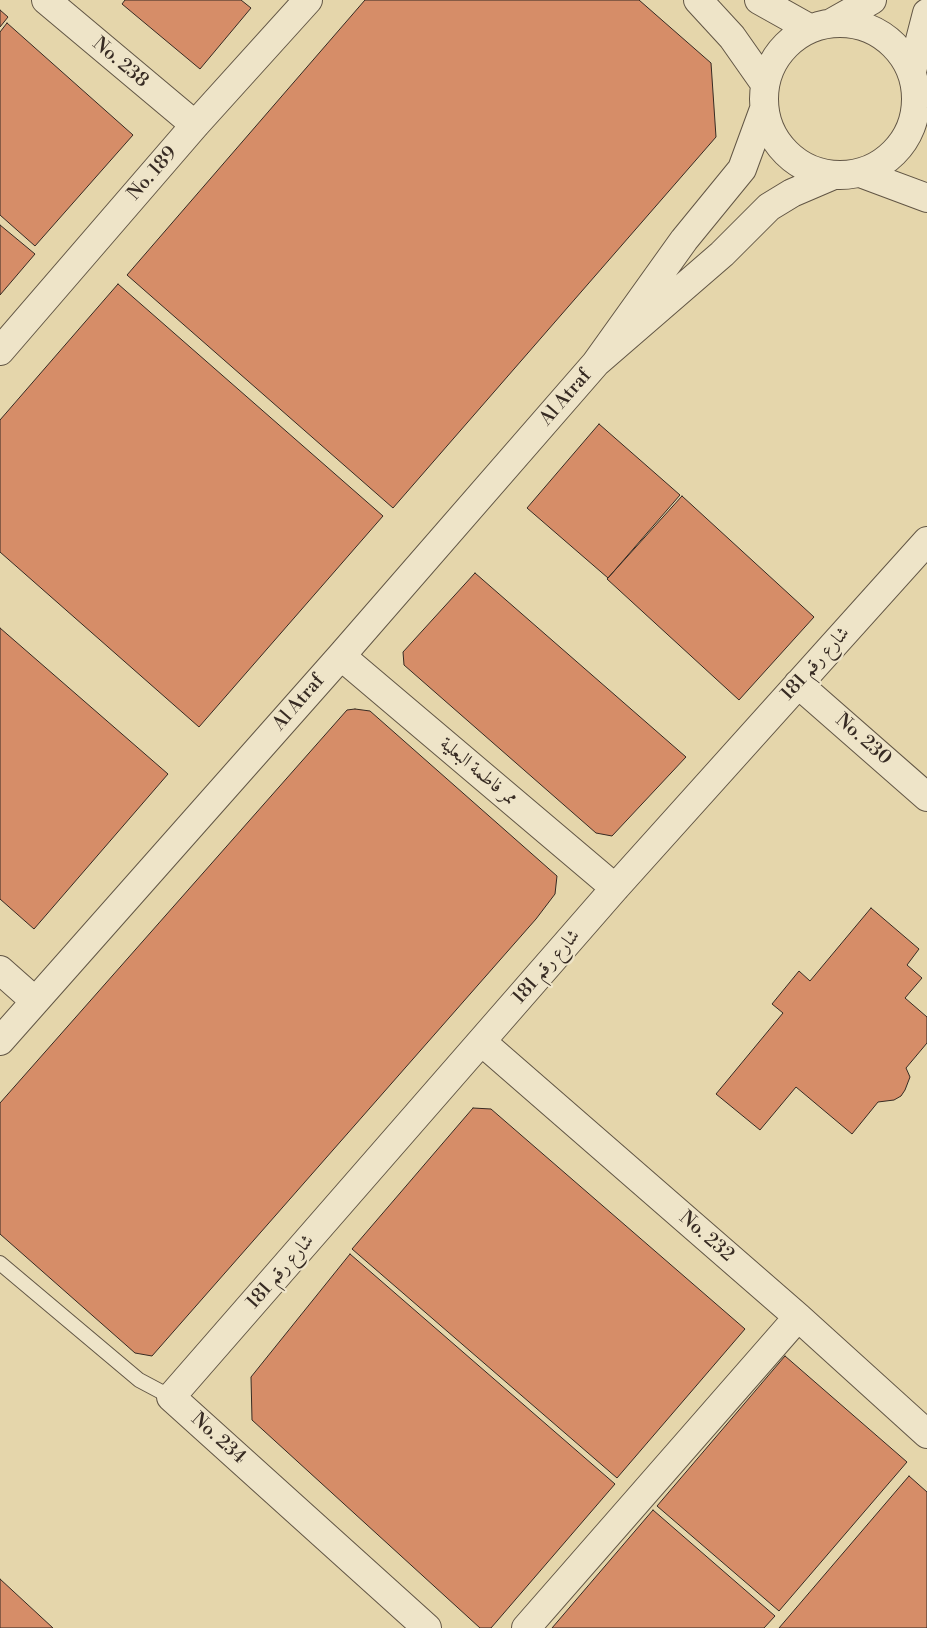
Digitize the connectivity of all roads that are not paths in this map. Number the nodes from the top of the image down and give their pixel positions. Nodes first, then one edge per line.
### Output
1 (46, 0) edge
2 (308, 0) edge
3 (698, 0) edge
4 (759, 0) edge
5 (872, 0) edge
6 (927, 12) edge
7 (821, 25) junction
8 (919, 94) edge
9 (764, 97) junction
10 (195, 125) junction
11 (847, 174) junction
12 (927, 198) edge
13 (0, 351) edge
14 (596, 363) junction
15 (927, 541) edge
16 (341, 656) junction
17 (798, 684) junction
18 (927, 797) edge
19 (615, 888) junction
20 (0, 970) edge
21 (35, 1001) junction
22 (0, 1041) edge
23 (482, 1042) junction
24 (0, 1263) edge
25 (798, 1317) junction
26 (171, 1397) junction
27 (927, 1434) edge
28 (427, 1628) edge
29 (526, 1628) edge

1 - 10 street, No. 238
2 - 10 street, No. 189
3 - 9 street
4 - 7 street
5 - 7 street, Al Atraf
6 - 8 street, Al Atraf
7 - 8 street
7 - 9 street, Al Atraf
8 - 11 street, Al Atraf
9 - 11 street
9 - 14 street, Al Atraf
10 - 13 street, No. 189
11 - 12 street
11 - 14 street, Al Atraf
14 - 16 street, Al Atraf
15 - 17 street, شارع رقم 181
16 - 19 street, ممر فاطمة البعلية
16 - 21 street, Al Atraf
17 - 18 street, No. 230
17 - 19 street, شارع رقم 181
19 - 23 street, شارع رقم 181
20 - 21 street
21 - 22 street, Al Atraf
23 - 25 street, No. 232
23 - 26 street, شارع رقم 181
24 - 26 lane, No. 234
25 - 27 street, No. 232
25 - 29 street
26 - 28 street, No. 234

